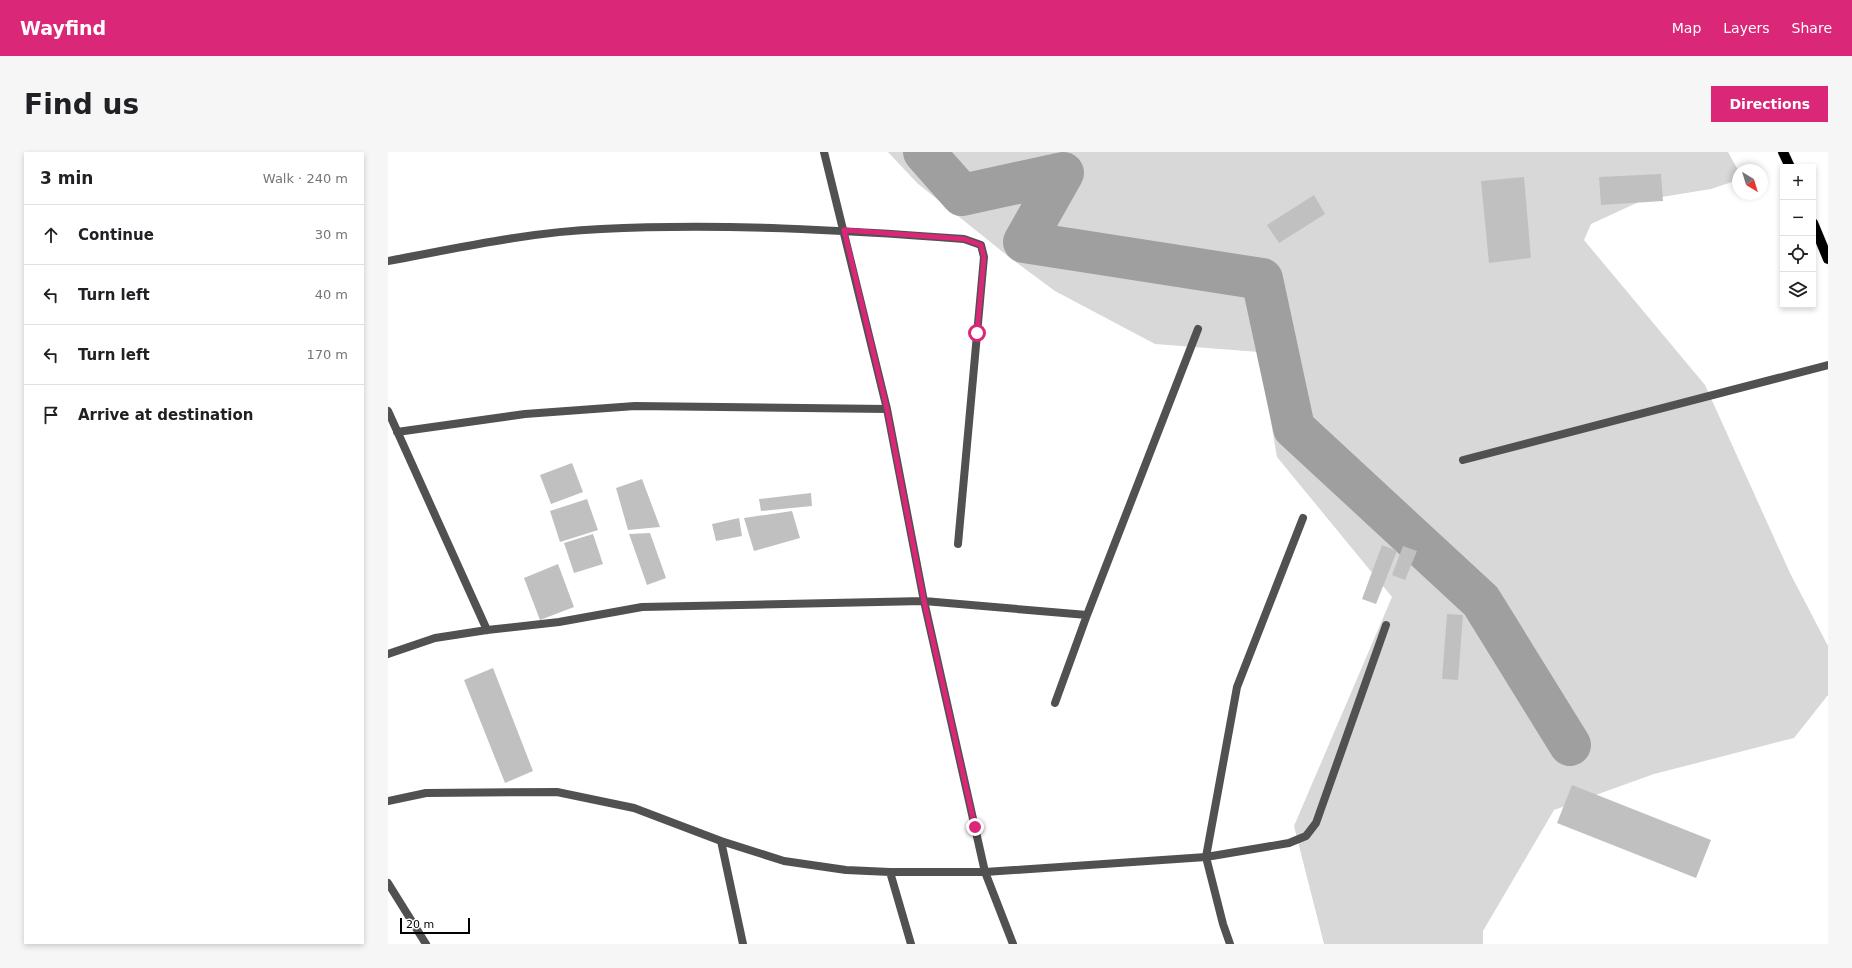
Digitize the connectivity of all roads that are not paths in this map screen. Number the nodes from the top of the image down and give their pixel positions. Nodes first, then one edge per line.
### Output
1 (824, 152) edge
2 (1783, 152) edge
3 (1789, 164) edge
4 (844, 230) junction
5 (1816, 230) edge
6 (1828, 260) edge
7 (388, 261) edge
8 (1198, 329) dead end
9 (1828, 365) edge
10 (887, 409) junction
11 (388, 411) edge
12 (397, 432) junction
13 (1462, 460) dead end
14 (1303, 518) dead end
15 (958, 544) dead end
16 (924, 601) junction
17 (1087, 615) junction
18 (1386, 625) dead end
19 (487, 630) junction
20 (388, 654) edge
21 (1055, 703) dead end
22 (388, 801) edge
23 (721, 841) junction
24 (1206, 857) junction
25 (890, 872) junction
26 (985, 872) junction
27 (388, 883) edge
28 (426, 944) edge
29 (743, 944) edge
30 (911, 944) edge
31 (1013, 944) edge
32 (1230, 944) edge

1 - 4 street
2 - 3 main road
4 - 7 street
4 - 10 street
4 - 15 street
5 - 6 main road
8 - 17 street
9 - 13 street
10 - 12 street
10 - 16 street
11 - 12 street
12 - 19 street
14 - 24 street
16 - 17 street
16 - 19 street
16 - 26 street
17 - 21 street
18 - 24 street
19 - 20 street
22 - 23 street
23 - 25 street
23 - 29 street
24 - 26 street
24 - 32 street
25 - 26 street
25 - 30 street
26 - 31 street
27 - 28 street

